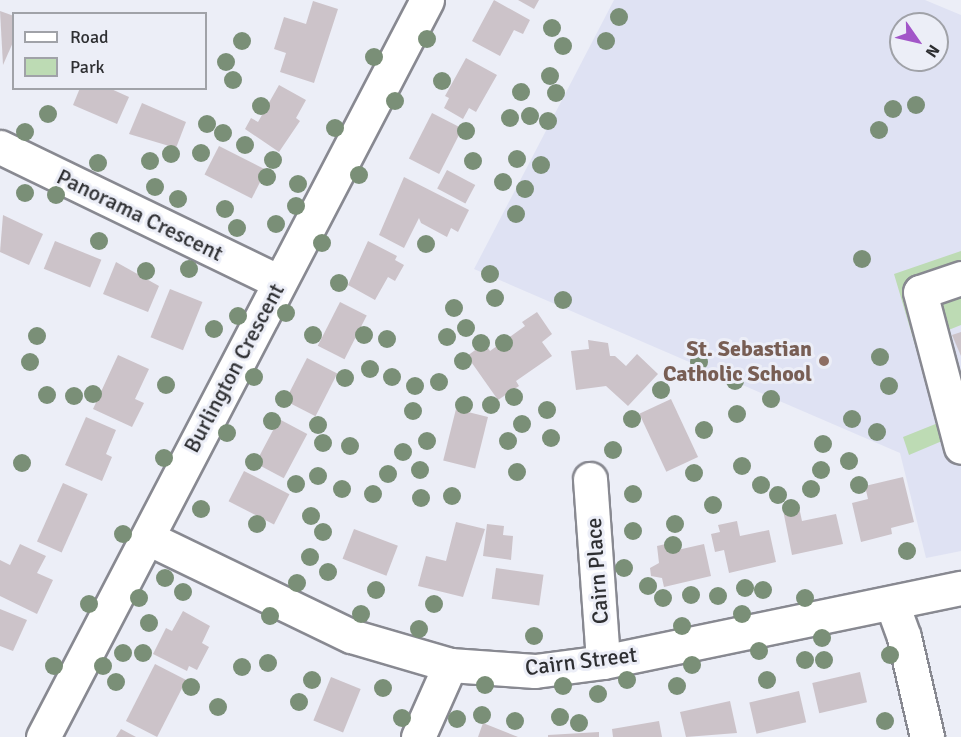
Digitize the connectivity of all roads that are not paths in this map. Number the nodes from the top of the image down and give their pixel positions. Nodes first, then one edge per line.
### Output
1 (427, 0) edge
2 (0, 147) edge
3 (961, 278) edge
4 (279, 282) junction
5 (961, 447) edge
6 (590, 479) dead end
7 (148, 538) junction
8 (961, 588) edge
9 (892, 604) junction
10 (603, 662) junction
11 (450, 664) junction
12 (43, 737) edge
13 (418, 737) edge
14 (927, 737) edge

1 - 4 street, Burlington Crescent
2 - 4 street, Panorama Crescent
3 - 5 street
4 - 7 street, Burlington Crescent
6 - 10 street, Cairn Place
7 - 11 street, Cairn Street
7 - 12 street, Burlington Crescent
8 - 9 street, Cairn Street
9 - 10 street, Cairn Street
9 - 14 street
10 - 11 street, Cairn Street
11 - 13 street

